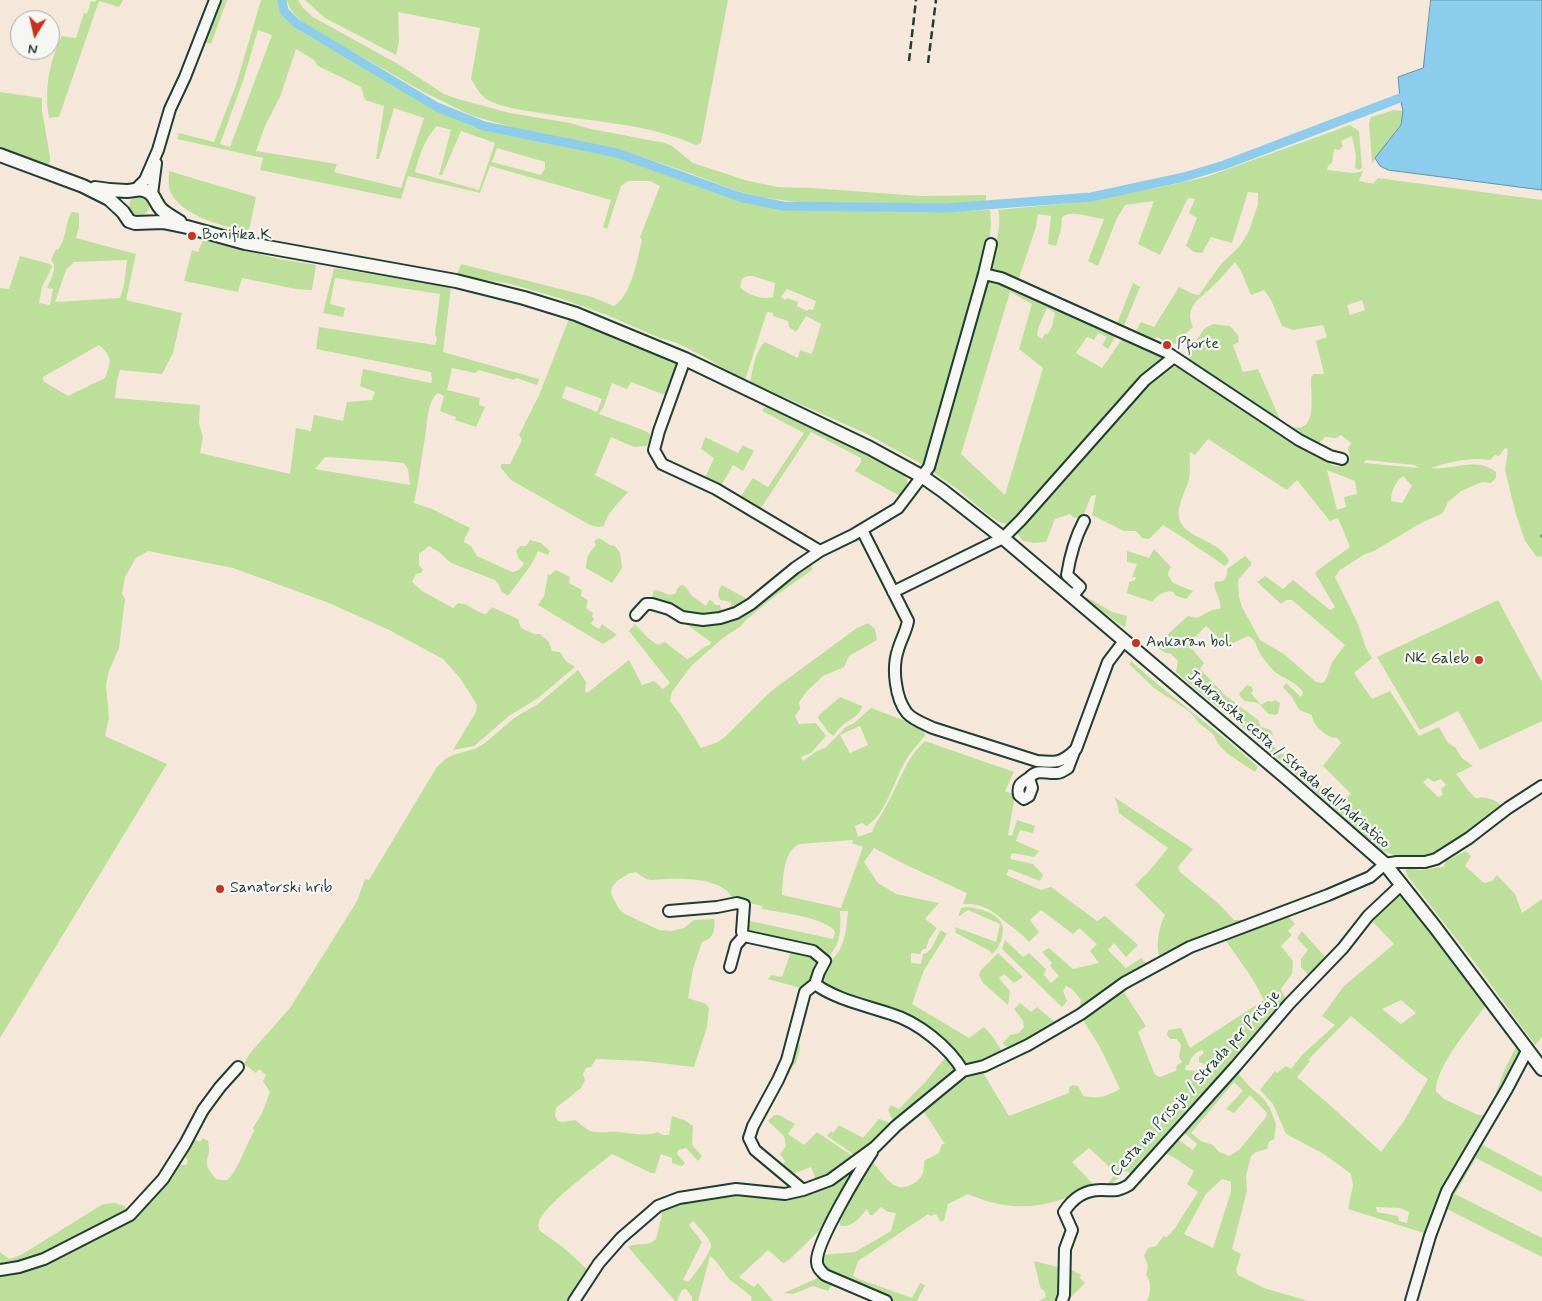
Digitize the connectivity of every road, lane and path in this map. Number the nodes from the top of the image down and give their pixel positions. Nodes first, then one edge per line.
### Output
1 (215, 0) edge
2 (158, 150) junction
3 (0, 155) edge
4 (83, 186) junction
5 (133, 190) junction
6 (154, 199) junction
7 (123, 212) junction
8 (146, 223) junction
9 (187, 227) junction
10 (991, 244) dead end
11 (984, 274) junction
12 (1174, 357) junction
13 (685, 359) junction
14 (1342, 459) dead end
15 (923, 477) junction
16 (1084, 521) dead end
17 (862, 530) junction
18 (1003, 538) junction
19 (820, 551) junction
20 (893, 592) junction
21 (1072, 597) junction
22 (636, 615) dead end
23 (1124, 641) junction
24 (1076, 749) junction
25 (1029, 778) dead end
26 (1542, 786) edge
27 (1385, 864) junction
28 (1402, 884) junction
29 (669, 910) dead end
30 (744, 936) junction
31 (730, 967) dead end
32 (815, 984) junction
33 (1528, 1049) junction
34 (238, 1067) dead end
35 (1542, 1069) edge
36 (963, 1071) junction
37 (876, 1147) junction
38 (803, 1190) junction
39 (0, 1270) edge
40 (574, 1301) edge
41 (886, 1301) edge
42 (1062, 1301) edge
43 (1411, 1301) edge

1 - 2 street
2 - 5 street
2 - 6 street
3 - 4 main road
4 - 5 main road
4 - 7 main road
5 - 6 main road
5 - 7 main road
6 - 8 main road
6 - 9 main road
7 - 8 main road
8 - 9 main road
9 - 13 main road, Jadranska cesta / Strada dell'Adriatico
10 - 11 street
11 - 12 street
11 - 15 street
12 - 14 street
12 - 18 street
13 - 15 main road, Jadranska cesta / Strada dell'Adriatico
13 - 19 street
15 - 17 street
15 - 18 main road, Jadranska cesta / Strada dell'Adriatico
16 - 21 street
17 - 19 street
17 - 20 street
18 - 20 street
18 - 21 main road, Jadranska cesta / Strada dell'Adriatico
19 - 22 street
20 - 24 street
21 - 23 main road, Jadranska cesta / Strada dell'Adriatico
23 - 24 street
23 - 27 main road, Jadranska cesta / Strada dell'Adriatico
24 - 25 street
26 - 27 street, Jadranska cesta / Strada dell'Adriatico
27 - 28 main road, Jadranska cesta / Strada dell'Adriatico
27 - 36 street
28 - 33 main road, Jadranska cesta / Strada dell'Adriatico
28 - 42 street, Cesta na Prisoje / Strada per Prisoje
29 - 30 street
30 - 31 street
30 - 32 street
32 - 36 street
32 - 38 street
33 - 35 main road, Jadranska cesta / Strada dell'Adriatico
33 - 43 street
34 - 39 street
36 - 37 street
37 - 38 street
37 - 41 street
38 - 40 street

